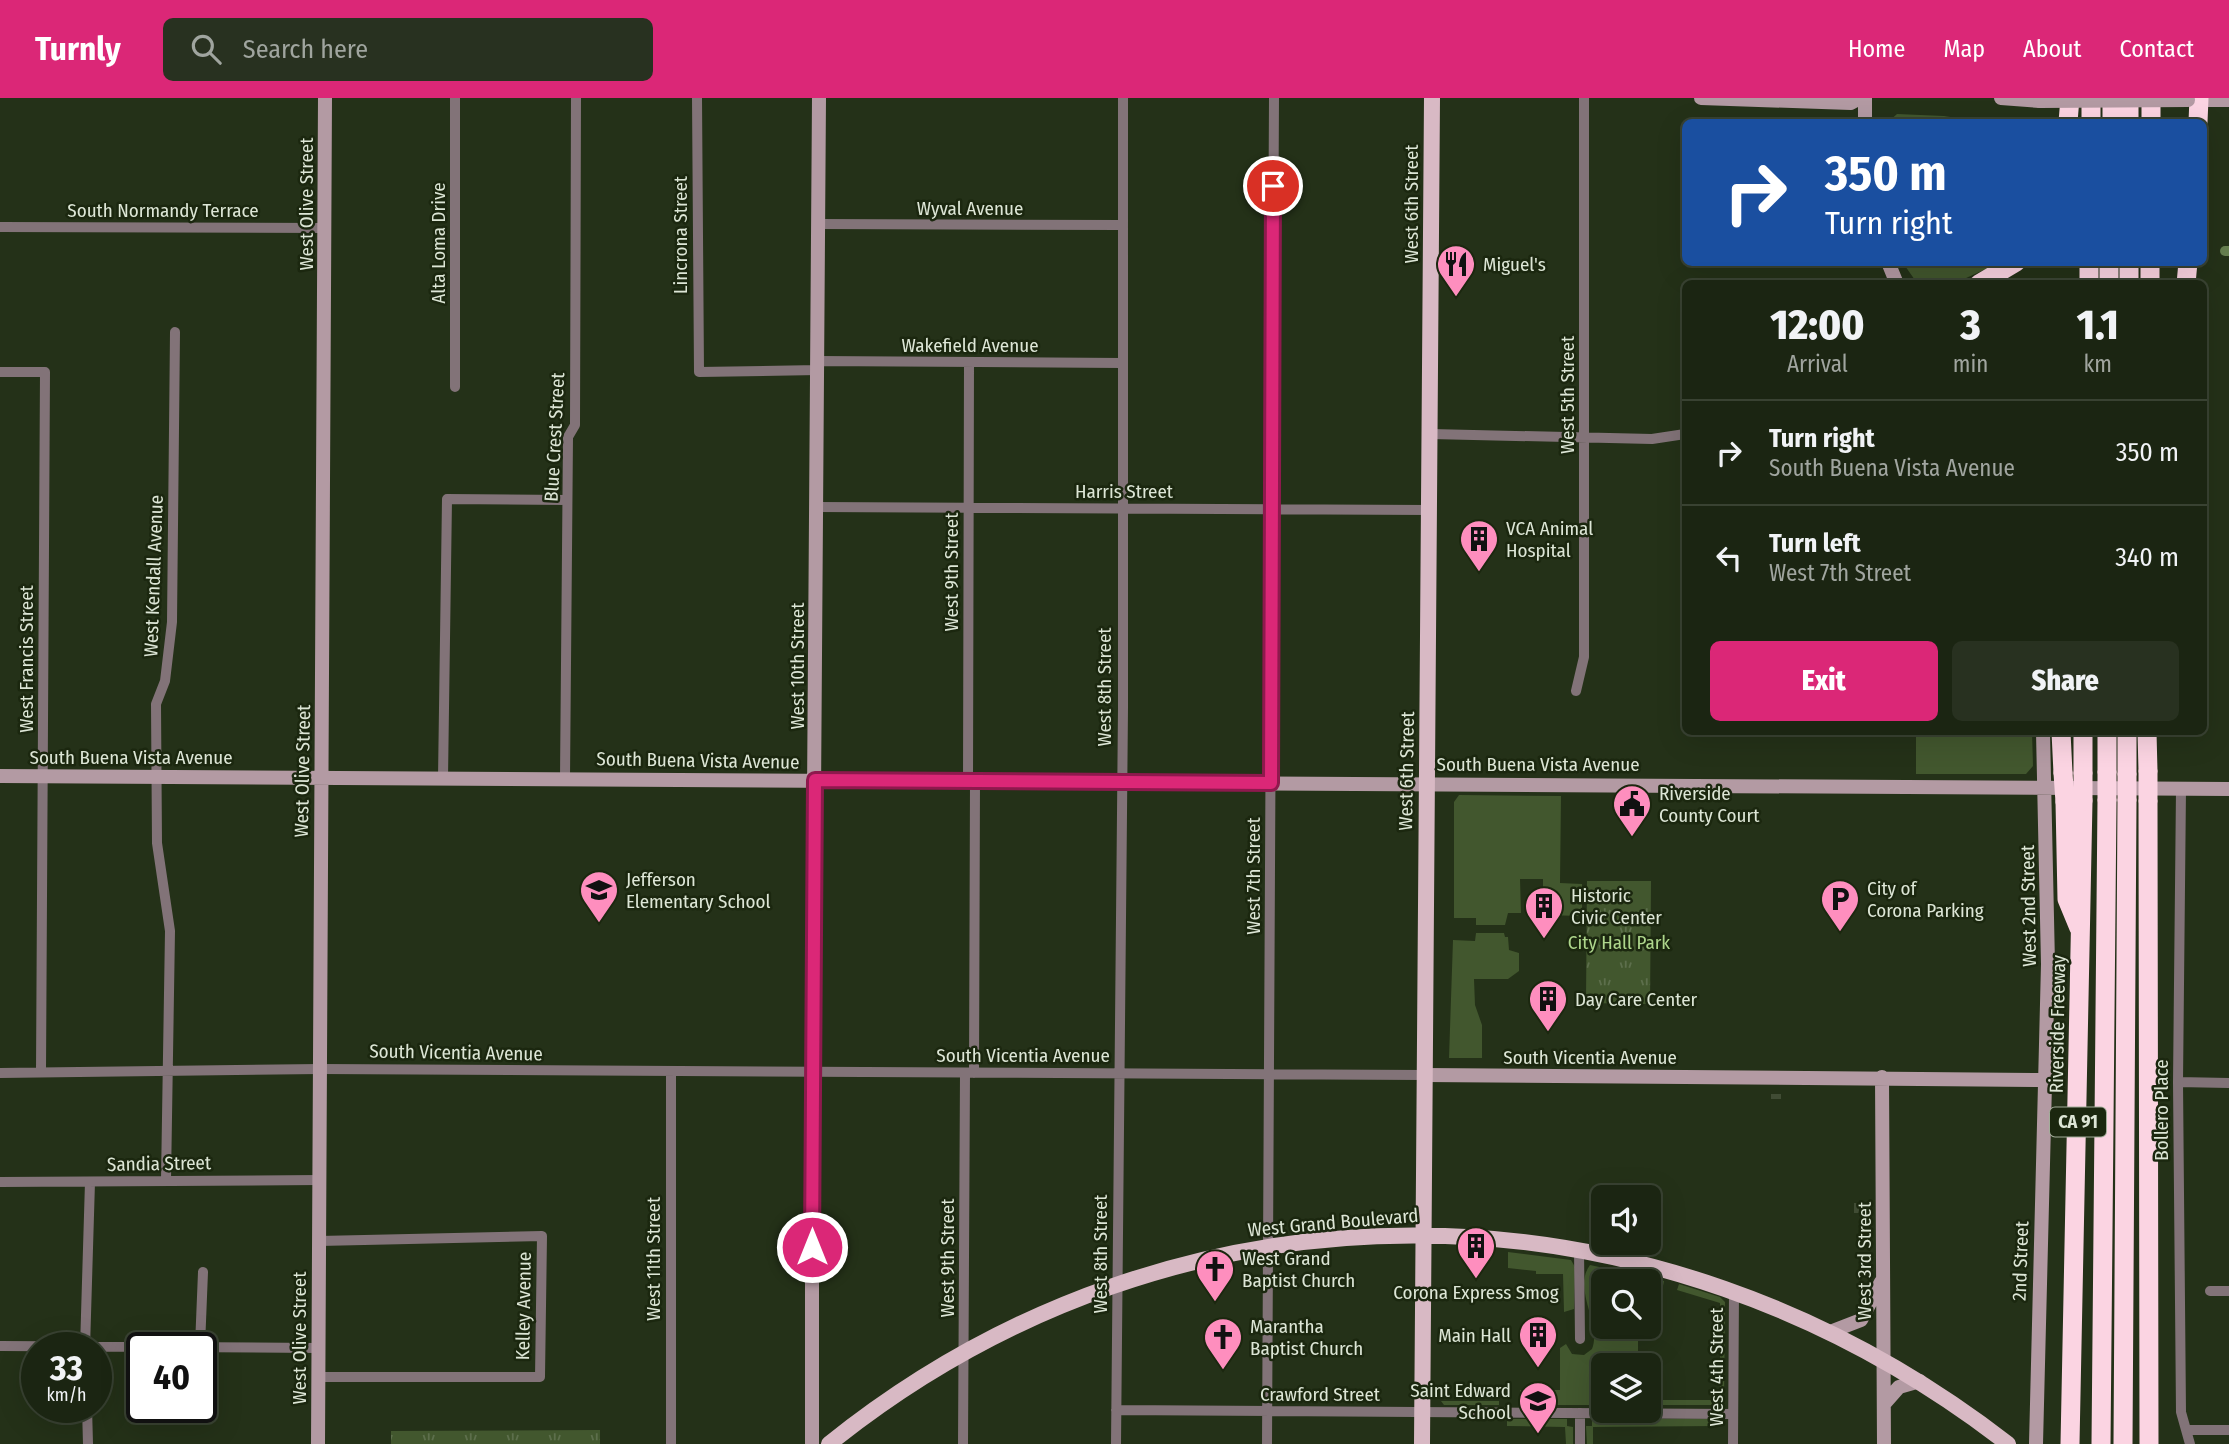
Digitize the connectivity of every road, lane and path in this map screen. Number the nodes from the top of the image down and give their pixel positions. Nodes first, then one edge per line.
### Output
1 (326, 98) edge
2 (455, 98) edge
3 (576, 98) edge
4 (697, 98) edge
5 (819, 98) edge
6 (1123, 98) edge
7 (1274, 98) edge
8 (1432, 98) edge
9 (1584, 98) edge
10 (1701, 98) edge
11 (1860, 98) edge
12 (1865, 98) edge
13 (2001, 98) edge
14 (2070, 98) edge
15 (2091, 98) edge
16 (2151, 98) edge
17 (2119, 99) edge
18 (2196, 99) edge
19 (2229, 100) edge
20 (1865, 119) edge
21 (2068, 119) edge
22 (2091, 119) edge
23 (2113, 119) edge
24 (2128, 119) edge
25 (2151, 119) edge
26 (2198, 119) edge
27 (819, 224) junction
28 (1122, 225) junction
29 (0, 227) edge
30 (326, 228) junction
31 (2009, 266) edge
32 (1986, 280) edge
33 (175, 332) dead end
34 (969, 362) junction
35 (1122, 363) junction
36 (818, 365) junction
37 (0, 372) edge
38 (699, 372) joint
39 (455, 387) dead end
40 (1430, 434) junction
41 (1682, 434) edge
42 (1585, 438) junction
43 (567, 500) junction
44 (817, 507) junction
45 (969, 508) junction
46 (1122, 508) junction
47 (1272, 509) junction
48 (1430, 510) junction
49 (1576, 691) dead end
50 (2043, 735) edge
51 (2062, 735) edge
52 (2082, 735) edge
53 (2107, 735) edge
54 (2127, 735) edge
55 (2147, 735) edge
56 (2073, 773) junction
57 (0, 776) edge
58 (43, 776) junction
59 (157, 777) junction
60 (321, 777) junction
61 (443, 778) junction
62 (565, 778) junction
63 (815, 780) junction
64 (972, 781) junction
65 (1122, 782) junction
66 (1271, 783) junction
67 (1427, 783) junction
68 (2046, 786) junction
69 (2181, 789) junction
70 (2229, 789) edge
71 (2113, 790) junction
72 (168, 1069) junction
73 (320, 1069) junction
74 (41, 1072) junction
75 (0, 1073) edge
76 (671, 1073) junction
77 (812, 1073) junction
78 (970, 1073) junction
79 (1269, 1074) junction
80 (1118, 1075) junction
81 (1425, 1075) junction
82 (1882, 1077) junction
83 (2046, 1080) junction
84 (2178, 1082) junction
85 (2229, 1083) edge
86 (2147, 1119) junction
87 (166, 1180) junction
88 (320, 1180) junction
89 (0, 1182) edge
90 (90, 1182) junction
91 (1425, 1234) junction
92 (319, 1241) junction
93 (1269, 1247) junction
94 (1579, 1250) junction
95 (204, 1272) dead end
96 (1883, 1278) junction
97 (1117, 1285) junction
98 (1734, 1291) junction
99 (2210, 1291) dead end
100 (2229, 1291) edge
101 (85, 1332) edge
102 (202, 1332) edge
103 (1830, 1332) junction
104 (1580, 1339) dead end
105 (0, 1346) edge
106 (21, 1346) edge
107 (217, 1346) edge
108 (318, 1348) junction
109 (964, 1353) junction
110 (1884, 1358) junction
111 (318, 1377) junction
112 (1920, 1381) junction
113 (1884, 1404) junction
114 (1116, 1410) junction
115 (1267, 1411) junction
116 (1423, 1412) junction
117 (1580, 1413) junction
118 (1733, 1415) junction
119 (87, 1423) edge
120 (2187, 1430) junction
121 (2229, 1430) edge
122 (88, 1444) edge
123 (318, 1444) edge
124 (671, 1444) edge
125 (813, 1444) edge
126 (829, 1444) edge
127 (963, 1444) edge
128 (1116, 1444) edge
129 (1267, 1444) edge
130 (1422, 1444) edge
131 (1580, 1444) edge
132 (1733, 1444) edge
133 (1884, 1444) edge
134 (2008, 1444) edge
135 (2036, 1444) edge
136 (2070, 1444) edge
137 (2101, 1444) edge
138 (2123, 1444) edge
139 (2148, 1444) edge
140 (2161, 1444) edge
141 (2190, 1444) edge

1 - 30 street, West Olive Street
2 - 39 street, Alta Loma Drive
3 - 43 street, Blue Crest Street
4 - 38 street, Lincrona Street
5 - 27 street, West 10th Street
6 - 28 street, West 8th Street
7 - 47 street, West 7th Street
8 - 40 main road, West 6th Street
9 - 42 street, West 5th Street
10 - 11 street
12 - 20 street
13 - 17 street, bridge
14 - 21 highway
15 - 22 highway
16 - 25 highway
17 - 18 street, bridge
17 - 23 highway
17 - 24 highway
18 - 19 street
18 - 26 highway
27 - 28 street, Wyval Avenue
27 - 36 street, West 10th Street
28 - 35 street, West 8th Street
29 - 30 street, South Normandy Terrace
30 - 60 street, West Olive Street
31 - 32 highway
33 - 59 street, West Kendall Avenue
34 - 35 street, Wakefield Avenue
34 - 36 street, Wakefield Avenue
34 - 45 street, West 9th Street
35 - 46 street, West 8th Street
36 - 38 street, Wakefield Avenue
36 - 44 street, West 10th Street
37 - 58 street, West Francis Street
40 - 42 street
40 - 48 main road, West 6th Street
41 - 42 street
42 - 49 street, West 5th Street
43 - 61 street
43 - 62 street, Blue Crest Street
44 - 45 street, Harris Street
44 - 63 street, West 10th Street
45 - 46 street, Harris Street
45 - 64 street, West 9th Street
46 - 47 street, Harris Street
46 - 65 street, West 8th Street
47 - 48 street, Harris Street
47 - 66 street, West 7th Street
48 - 67 main road, West 6th Street
50 - 68 street, West 2nd Street
51 - 56 highway
52 - 56 highway, Riverside Freeway / CA 91
53 - 71 highway
54 - 71 highway, bridge
55 - 86 highway, bridge
56 - 136 highway, Riverside Freeway / CA 91, bridge
57 - 58 street, South Buena Vista Avenue
58 - 59 street, South Buena Vista Avenue
58 - 74 street, West Francis Street
59 - 60 street, South Buena Vista Avenue
59 - 72 street, West Kendall Avenue
60 - 61 street, South Buena Vista Avenue
60 - 73 street, West Olive Street
61 - 62 street, South Buena Vista Avenue
62 - 63 street, South Buena Vista Avenue
63 - 64 street, South Buena Vista Avenue
63 - 77 street, West 10th Street
64 - 65 street, South Buena Vista Avenue
64 - 78 street, West 9th Street
65 - 66 street, South Buena Vista Avenue
65 - 80 street, West 8th Street
66 - 67 street, South Buena Vista Avenue
66 - 79 street, West 7th Street
67 - 68 street, South Buena Vista Avenue
67 - 81 main road, West 6th Street
68 - 71 street, South Buena Vista Avenue
68 - 83 street, West 2nd Street
69 - 70 street, South Buena Vista Avenue
69 - 71 street, South Buena Vista Avenue
69 - 84 street, Bollero Place
71 - 137 highway
71 - 138 highway
72 - 73 street, South Vicentia Avenue
72 - 74 street, South Vicentia Avenue
72 - 87 street, West Kendall Avenue
73 - 76 street, South Vicentia Avenue
73 - 88 street, West Olive Street
74 - 75 street, South Vicentia Avenue
76 - 77 street, South Vicentia Avenue
76 - 124 street, West 11th Street
77 - 78 street, South Vicentia Avenue
77 - 125 street, West 10th Street
78 - 80 street, South Vicentia Avenue
78 - 109 street, West 9th Street
79 - 80 street, South Vicentia Avenue
79 - 81 street, South Vicentia Avenue
79 - 93 street, West 7th Street
80 - 97 street, West 8th Street
81 - 82 street, South Vicentia Avenue
81 - 91 main road, West 6th Street
82 - 83 street, South Vicentia Avenue
82 - 96 street, West 3rd Street
83 - 135 street, 2nd Street
84 - 85 street
84 - 120 street, Bollero Place
86 - 139 highway
86 - 140 highway
87 - 88 street, Sandia Street
87 - 90 street, Sandia Street
88 - 92 street, West Olive Street
89 - 90 street, Sandia Street
90 - 101 street
91 - 93 main road, West Grand Boulevard
91 - 94 main road, West Grand Boulevard
91 - 116 main road, West 6th Street
92 - 108 street, West Olive Street
92 - 111 street, Kelley Avenue
93 - 97 main road, West Grand Boulevard
93 - 115 street, West 7th Street
94 - 98 main road, West Grand Boulevard
94 - 104 street
95 - 102 street
96 - 103 street
96 - 110 street, West 3rd Street
97 - 109 main road, West Grand Boulevard
97 - 114 street, West 8th Street
98 - 103 main road, West Grand Boulevard
98 - 118 street, West 4th Street
99 - 100 street
103 - 110 main road, West Grand Boulevard
105 - 106 street
107 - 108 street
108 - 111 street, West Olive Street
109 - 126 main road, West Grand Boulevard
109 - 127 street, West 9th Street
110 - 112 main road, West Grand Boulevard
110 - 113 street, West 3rd Street
111 - 123 street, West Olive Street
112 - 113 street
112 - 134 main road, West Grand Boulevard
113 - 133 street, West 3rd Street
114 - 115 street, Crawford Street
114 - 128 street, West 8th Street
115 - 116 street, Crawford Street
115 - 129 street, West 7th Street
116 - 117 street, Crawford Street
116 - 130 main road, West 6th Street
117 - 118 street, Crawford Street
117 - 131 street
118 - 132 street, West 4th Street
119 - 122 street
120 - 121 street
120 - 141 street, Bollero Place

